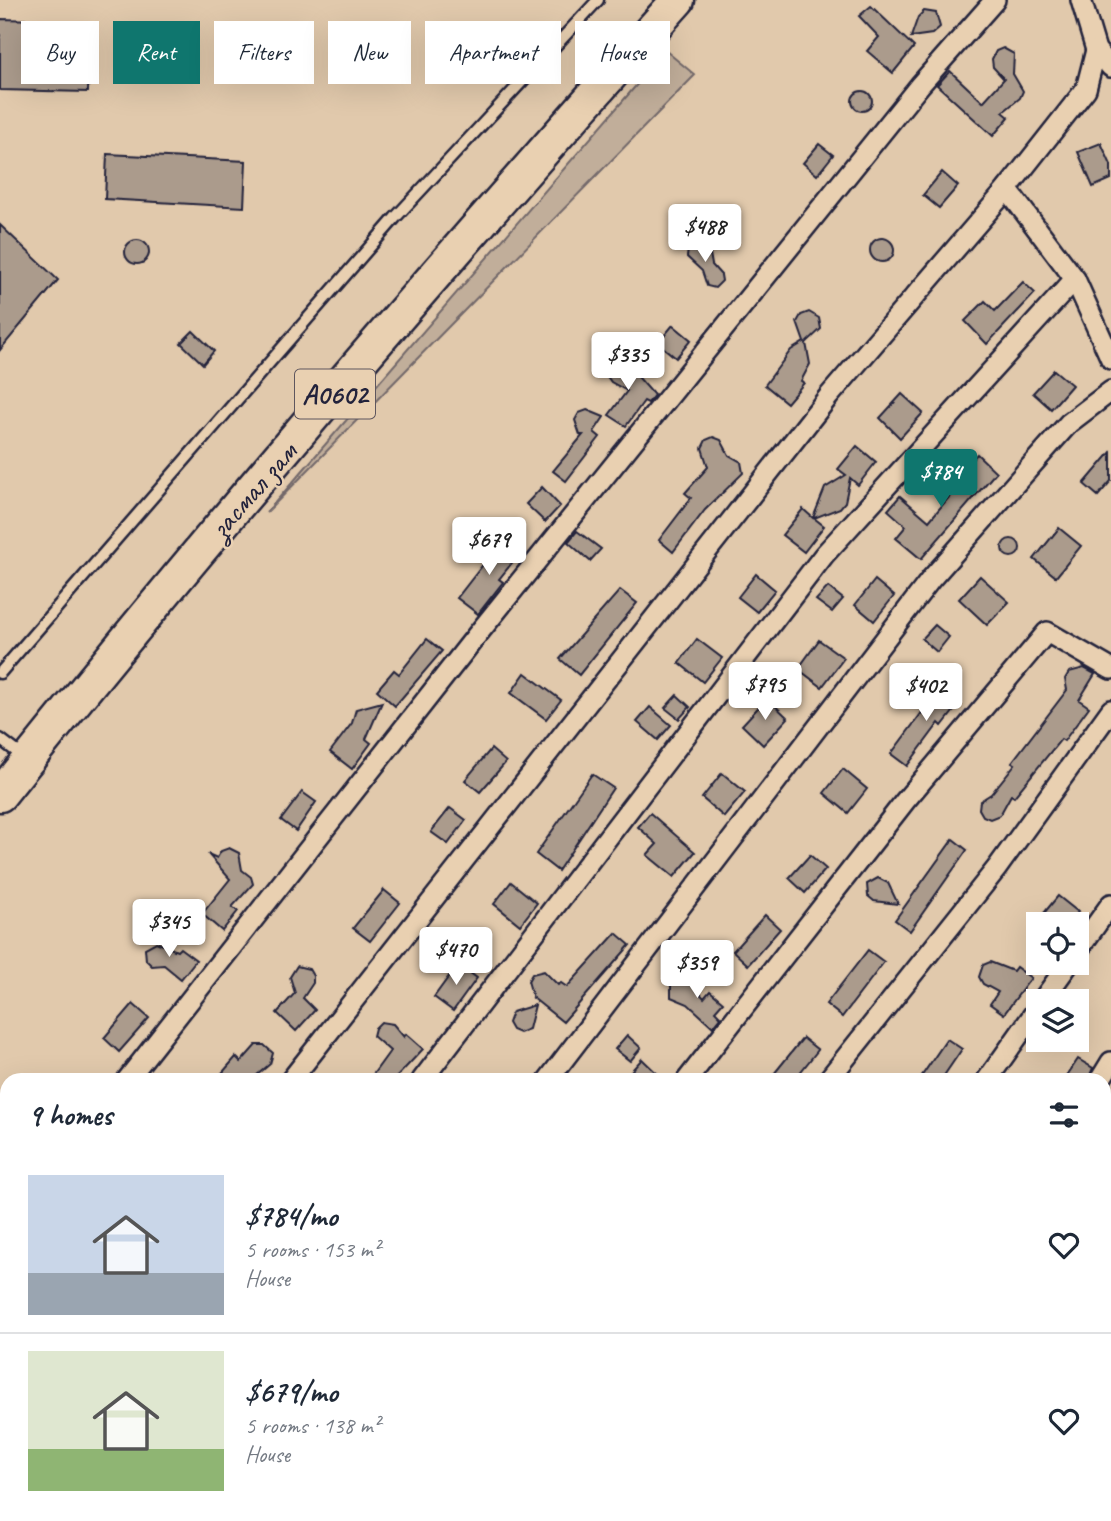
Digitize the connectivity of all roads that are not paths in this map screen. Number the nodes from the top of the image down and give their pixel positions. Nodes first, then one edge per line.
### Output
1 (598, 0) edge
2 (678, 0) edge
3 (995, 0) edge
4 (1081, 0) edge
5 (1096, 50) junction
6 (1111, 67) edge
7 (1007, 189) junction
8 (1075, 279) junction
9 (1111, 359) edge
10 (1111, 391) edge
11 (1111, 669) edge
12 (0, 673) edge
13 (1111, 710) edge
14 (0, 739) edge
15 (28, 760) junction
16 (0, 795) edge
17 (1111, 904) edge
18 (1089, 935) edge
19 (1026, 1025) edge
20 (133, 1073) edge
21 (297, 1073) edge
22 (427, 1073) edge
23 (553, 1073) edge
24 (692, 1073) edge
25 (834, 1073) edge
26 (992, 1073) edge

1 - 12 lane
2 - 15 highway, засмал зам / A0602
3 - 20 street
4 - 5 street
5 - 6 street
5 - 7 street
7 - 8 street
7 - 21 street
8 - 9 street
8 - 22 street
10 - 23 street
11 - 24 street
13 - 25 street
14 - 15 lane
15 - 16 highway, засмал зам / A0602
17 - 18 street
19 - 26 street

